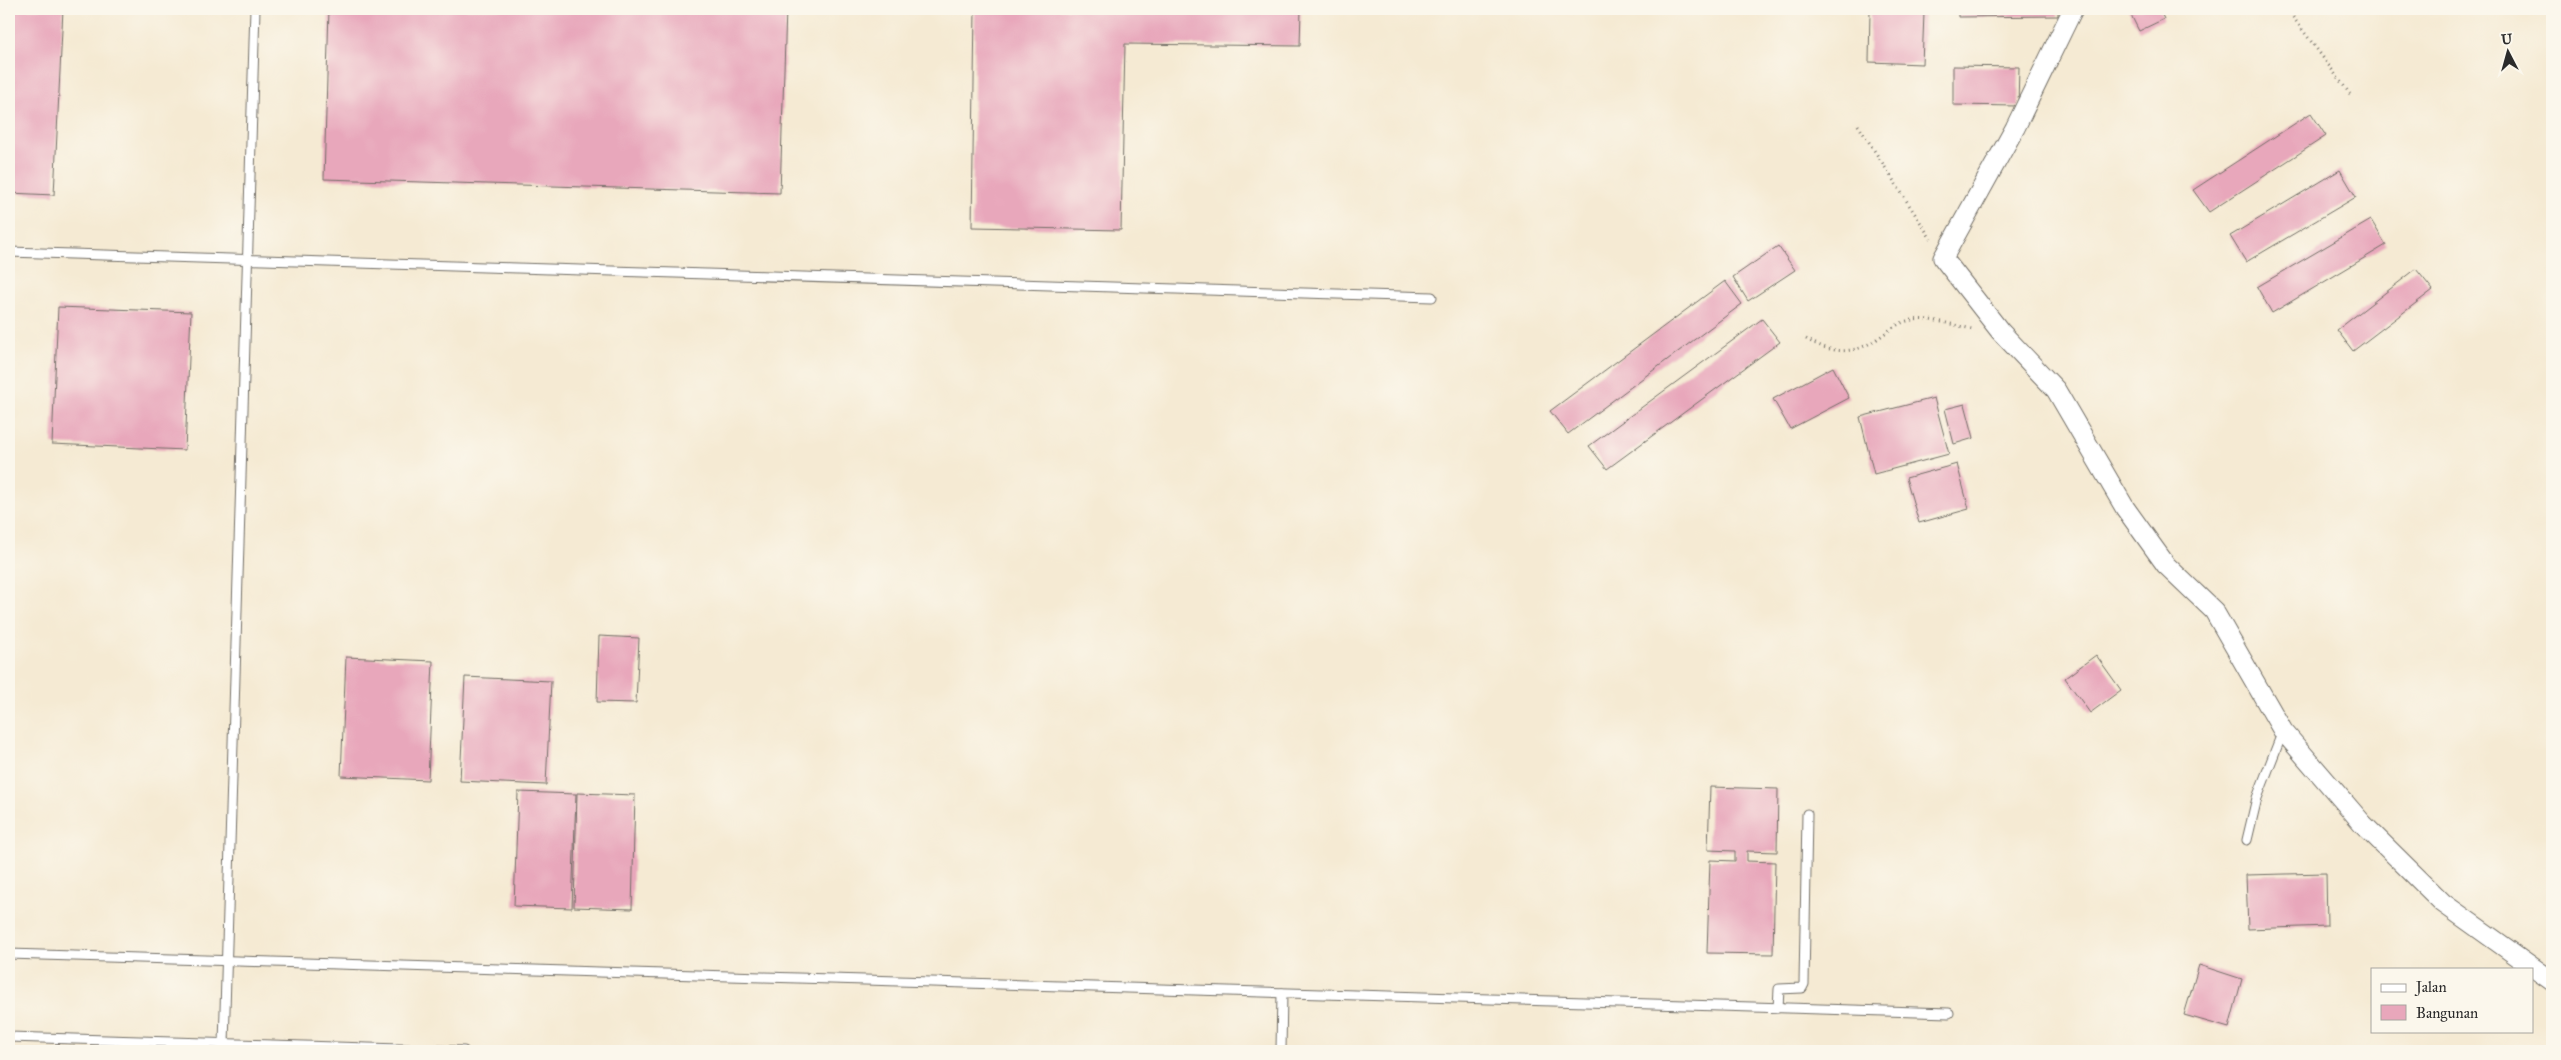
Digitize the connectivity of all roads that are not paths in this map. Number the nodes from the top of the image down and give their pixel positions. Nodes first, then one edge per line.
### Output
1 (255, 9) edge
2 (2073, 9) edge
3 (9, 252) edge
4 (247, 259) junction
5 (1432, 297) dead end
6 (2283, 731) junction
7 (1808, 814) dead end
8 (2247, 840) dead end
9 (9, 954) edge
10 (226, 960) junction
11 (2534, 968) edge
12 (2534, 968) edge
13 (2552, 981) edge
14 (1282, 992) junction
15 (1778, 1008) junction
16 (1949, 1013) dead end
17 (9, 1038) edge
18 (222, 1048) edge
19 (464, 1051) edge
20 (1281, 1051) edge

1 - 4 lane
2 - 6 street
3 - 4 lane
4 - 5 lane
4 - 10 lane
6 - 8 lane
6 - 11 street
7 - 15 lane
9 - 10 lane
10 - 14 lane
10 - 18 lane
12 - 13 street
14 - 15 lane
14 - 20 lane
15 - 16 lane
17 - 18 lane
18 - 19 lane

